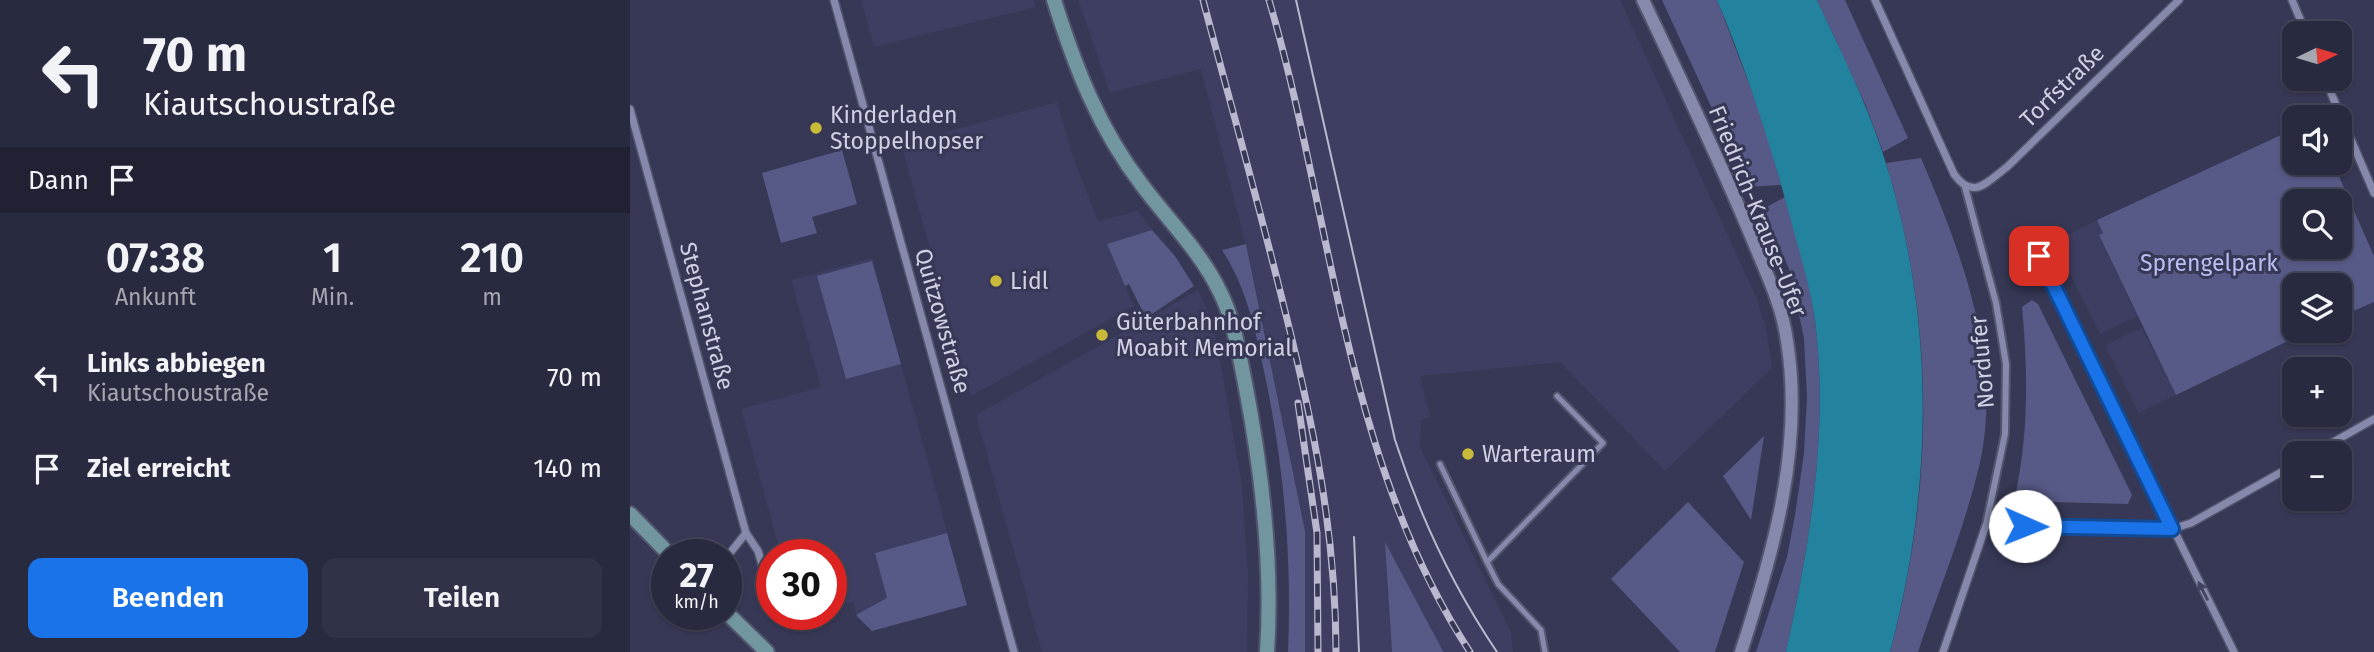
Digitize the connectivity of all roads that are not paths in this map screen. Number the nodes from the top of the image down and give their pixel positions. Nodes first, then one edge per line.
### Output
1 (834, 0) edge
2 (1054, 0) edge
3 (1643, 0) edge
4 (1875, 0) edge
5 (2179, 0) edge
6 (2292, 0) edge
7 (2301, 21) edge
8 (2330, 91) edge
9 (630, 109) edge
10 (1965, 187) junction
11 (2374, 193) edge
12 (2039, 256) dead end
13 (1557, 396) dead end
14 (2374, 419) edge
15 (2335, 441) edge
16 (1440, 464) dead end
17 (2282, 472) edge
18 (630, 514) edge
19 (1986, 524) junction
20 (2172, 529) junction
21 (747, 533) junction
22 (654, 539) edge
23 (742, 539) edge
24 (756, 548) edge
25 (1487, 562) junction
26 (742, 628) edge
27 (767, 652) edge
28 (1014, 652) edge
29 (1267, 652) edge
30 (1545, 652) edge
31 (1741, 652) edge
32 (1943, 652) edge
33 (2234, 652) edge

1 - 28 street, Quitzowstraße
2 - 29 main road
3 - 31 street, Friedrich-Krause-Ufer
4 - 10 street, Nordufer
5 - 10 street, Torfstraße
6 - 7 street
8 - 11 street
9 - 21 street, Stephanstraße
10 - 19 street, Nordufer
12 - 20 street
13 - 25 lane
14 - 15 street
16 - 25 lane
17 - 20 street
18 - 22 main road
19 - 20 street
19 - 32 street, Nordufer
33 -> 20 street
21 - 23 street
21 - 24 street, Stephanstraße
25 - 30 lane
26 - 27 main road

